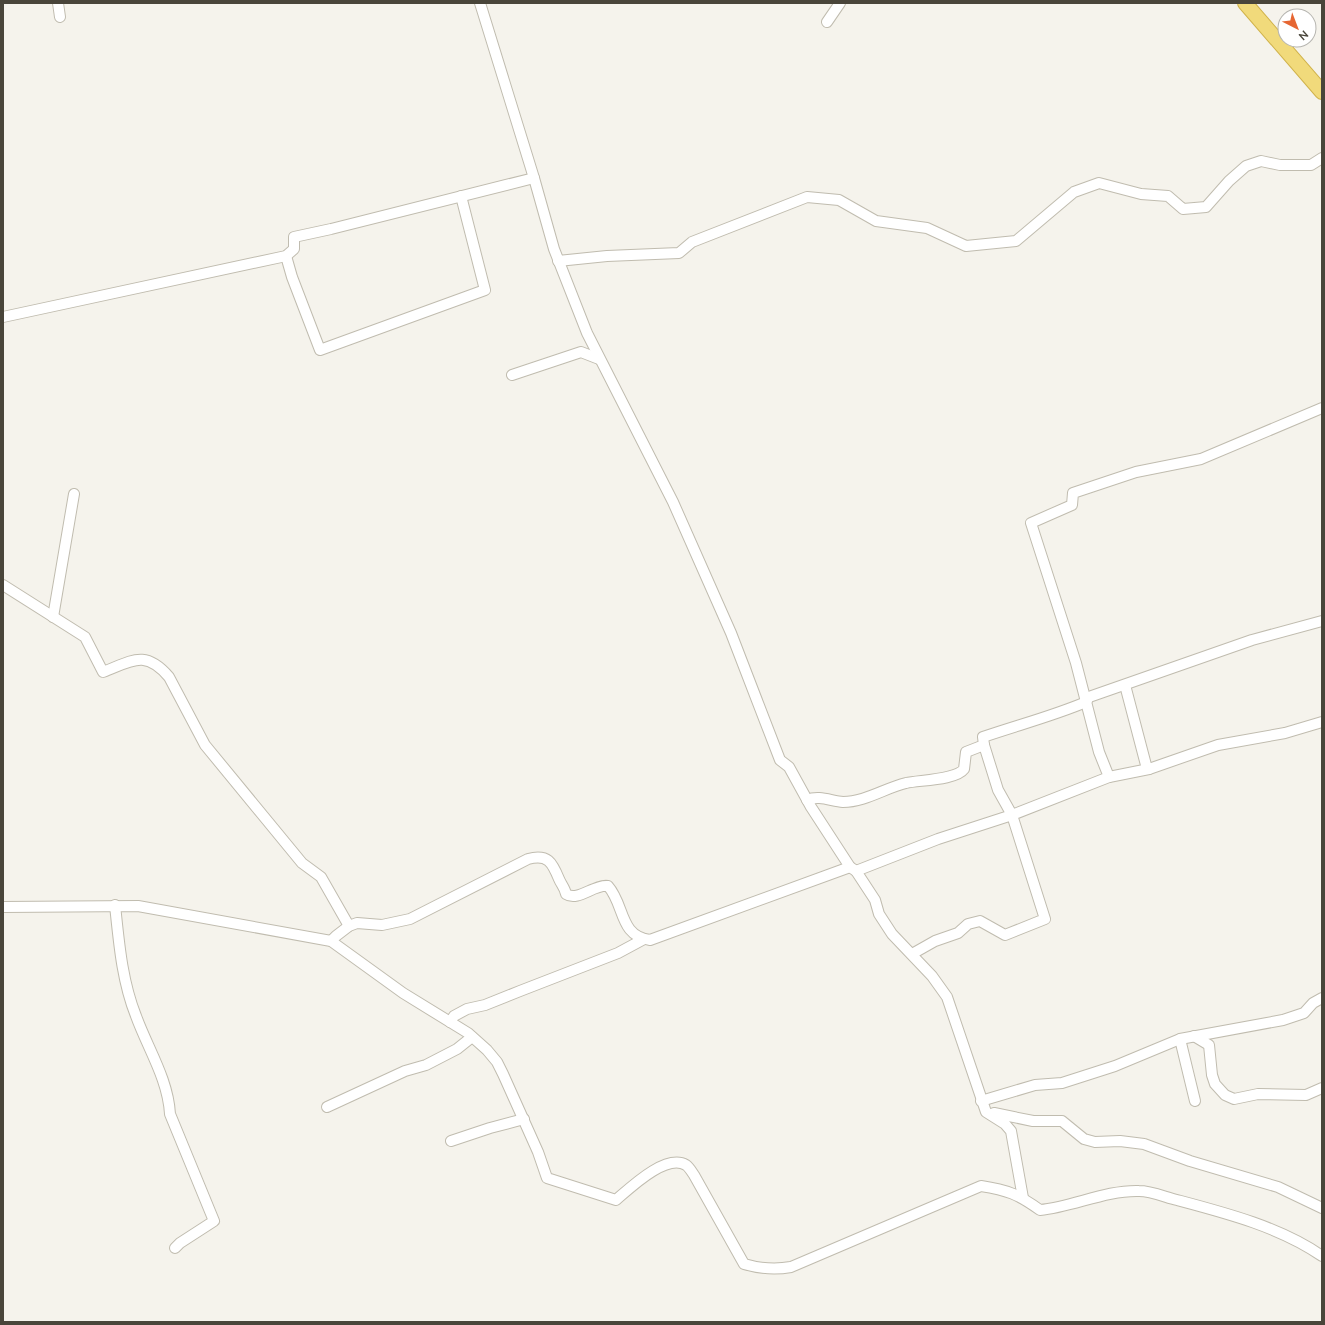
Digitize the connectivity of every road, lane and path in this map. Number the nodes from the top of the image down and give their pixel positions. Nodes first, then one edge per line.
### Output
1 (58, 3) edge
2 (480, 3) edge
3 (840, 3) edge
4 (1249, 4) edge
5 (60, 17) dead end
6 (826, 22) dead end
7 (1322, 92) edge
8 (1322, 158) edge
9 (534, 178) junction
10 (461, 196) junction
11 (286, 256) junction
12 (558, 261) junction
13 (3, 317) edge
14 (599, 359) junction
15 (512, 375) dead end
16 (1322, 408) edge
17 (74, 494) dead end
18 (3, 585) edge
19 (53, 618) junction
20 (1322, 621) edge
21 (1125, 685) junction
22 (1086, 702) junction
23 (1322, 722) edge
24 (984, 745) junction
25 (1149, 769) junction
26 (1109, 777) junction
27 (807, 800) junction
28 (1012, 815) junction
29 (853, 869) junction
30 (114, 905) junction
31 (3, 907) edge
32 (349, 926) junction
33 (644, 939) junction
34 (332, 941) junction
35 (912, 954) junction
36 (1322, 998) edge
37 (450, 1022) junction
38 (1194, 1036) junction
39 (472, 1037) junction
40 (1180, 1039) junction
41 (1322, 1088) edge
42 (981, 1101) junction
43 (1194, 1101) dead end
44 (327, 1107) dead end
45 (986, 1112) junction
46 (524, 1119) junction
47 (451, 1141) dead end
48 (1022, 1198) junction
49 (1322, 1208) edge
50 (175, 1248) dead end
51 (1322, 1256) edge

1 - 5 street
2 - 9 street
3 - 6 street
4 - 7 highway
8 - 12 street
9 - 10 street
9 - 12 street
10 - 11 street
10 - 11 street
11 - 13 street
12 - 14 street
14 - 15 street
14 - 27 street
16 - 22 street
17 - 19 street
18 - 19 street
19 - 32 street
20 - 21 street
21 - 22 street
21 - 25 street
22 - 24 street
22 - 26 street
23 - 25 street
24 - 27 street
24 - 28 street
25 - 26 street
26 - 28 street
27 - 29 street
28 - 29 street
28 - 35 street
29 - 33 street
29 - 35 street
30 - 31 street
30 - 34 street
30 - 50 street
32 - 33 street
32 - 34 street
33 - 37 street
34 - 37 street
35 - 42 street
36 - 38 street
37 - 39 street
38 - 40 street
38 - 41 street
39 - 44 street
39 - 46 street
40 - 42 street
40 - 43 street
42 - 45 street
45 - 48 street
45 - 49 street
46 - 47 street
46 - 48 street
48 - 51 street

